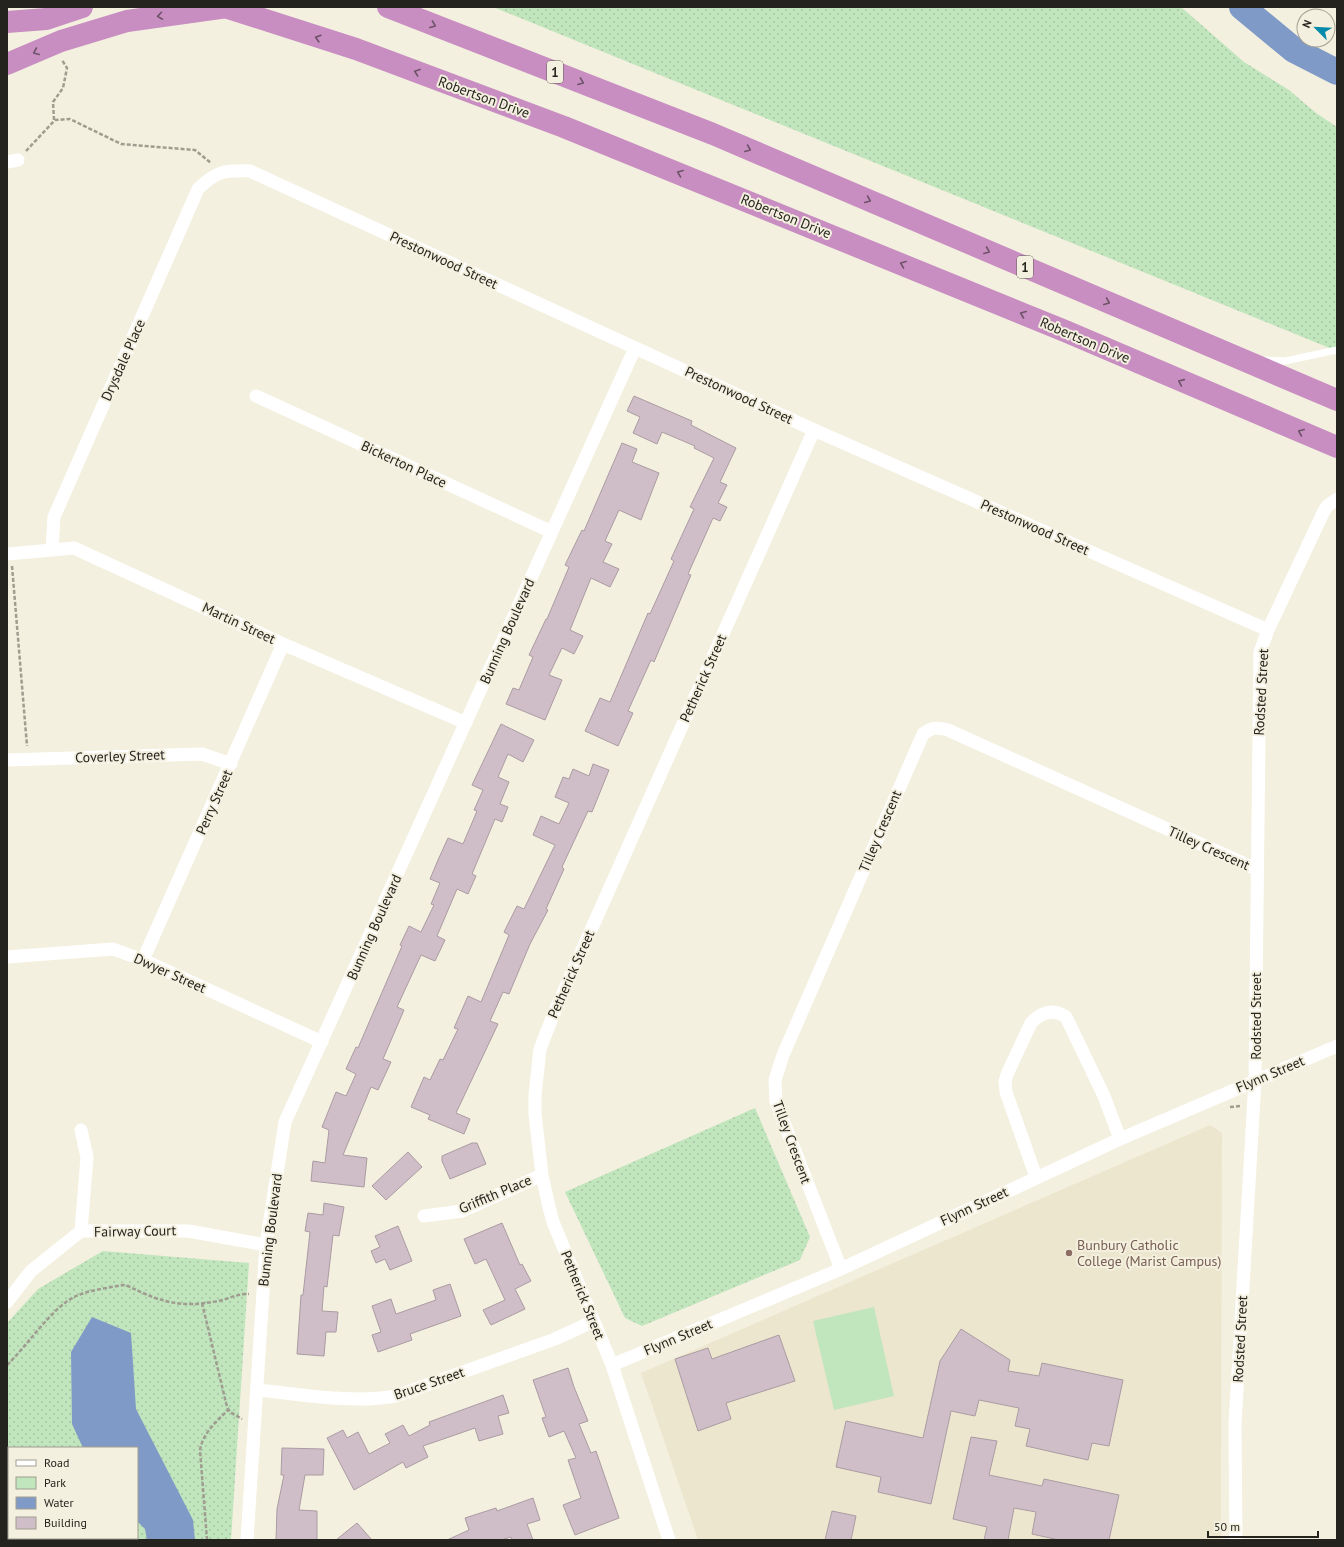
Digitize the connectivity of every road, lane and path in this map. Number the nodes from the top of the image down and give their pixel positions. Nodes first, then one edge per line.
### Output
1 (82, 7) edge
2 (226, 7) edge
3 (391, 8) edge
4 (7, 22) edge
5 (60, 56) dead end
6 (7, 64) edge
7 (54, 120) junction
8 (12, 161) edge
9 (216, 175) junction
10 (635, 348) junction
11 (1337, 350) edge
12 (1242, 360) junction
13 (256, 396) dead end
14 (1337, 400) edge
15 (814, 430) junction
16 (1337, 447) edge
17 (1332, 502) edge
18 (552, 532) junction
19 (52, 550) junction
20 (9, 554) edge
21 (1268, 630) junction
22 (283, 644) junction
23 (466, 723) junction
24 (28, 759) junction
25 (7, 760) edge
26 (231, 764) junction
27 (1256, 869) junction
28 (7, 956) edge
29 (143, 960) junction
30 (322, 1042) junction
31 (1337, 1046) edge
32 (1255, 1080) junction
33 (81, 1130) dead end
34 (1120, 1139) junction
35 (542, 1175) junction
36 (1036, 1178) junction
37 (424, 1216) dead end
38 (81, 1231) junction
39 (266, 1245) junction
40 (840, 1269) junction
41 (255, 1295) dead end
42 (7, 1302) edge
43 (202, 1303) junction
44 (594, 1321) junction
45 (7, 1365) edge
46 (612, 1365) junction
47 (257, 1390) junction
48 (228, 1410) junction
49 (245, 1420) dead end
50 (665, 1539) edge
51 (207, 1540) edge
52 (247, 1540) edge
53 (1236, 1540) edge

1 - 4 highway
2 -> 6 highway
16 -> 2 highway, Robertson Drive
3 -> 12 highway, 1
5 - 7 path
7 - 8 path
7 - 9 path
9 - 10 street, Prestonwood Street
9 - 19 street, Drysdale Place
10 - 15 street, Prestonwood Street
10 - 18 street, Bunning Boulevard
11 - 12 lane
12 - 14 highway, 1
13 - 18 street, Bickerton Place
15 - 21 street, Prestonwood Street
15 - 35 street, Petherick Street
17 - 21 street, Rodsted Street
18 - 23 street, Bunning Boulevard
19 - 20 street, Martin Street
19 - 22 street, Martin Street
20 - 24 path
21 - 27 street, Rodsted Street
22 - 23 street, Martin Street
22 - 26 street, Perry Street
23 - 30 street, Bunning Boulevard
24 - 25 street, Coverley Street
24 - 26 street, Coverley Street
26 - 29 street, Perry Street
27 - 32 street, Rodsted Street
27 - 40 street, Tilley Crescent
28 - 29 street, Dwyer Street
29 - 30 street, Dwyer Street
30 - 39 street, Bunning Boulevard
31 - 32 street, Flynn Street
32 - 34 street, Flynn Street
32 - 53 street, Rodsted Street
33 - 38 street
34 - 36 street, Flynn Street
34 - 36 street
35 - 37 street, Griffith Place
35 - 44 street, Petherick Street
36 - 40 street, Flynn Street
38 - 39 street, Fairway Court
38 - 42 street, Fairway Court
39 - 47 street, Bunning Boulevard
40 - 46 street, Flynn Street
41 - 43 path
43 - 45 path
43 - 48 path
44 - 46 street, Petherick Street
44 - 47 street, Bruce Street
46 - 50 street, Petherick Street
47 - 52 street, Bunning Boulevard
48 - 49 path
48 - 51 path

